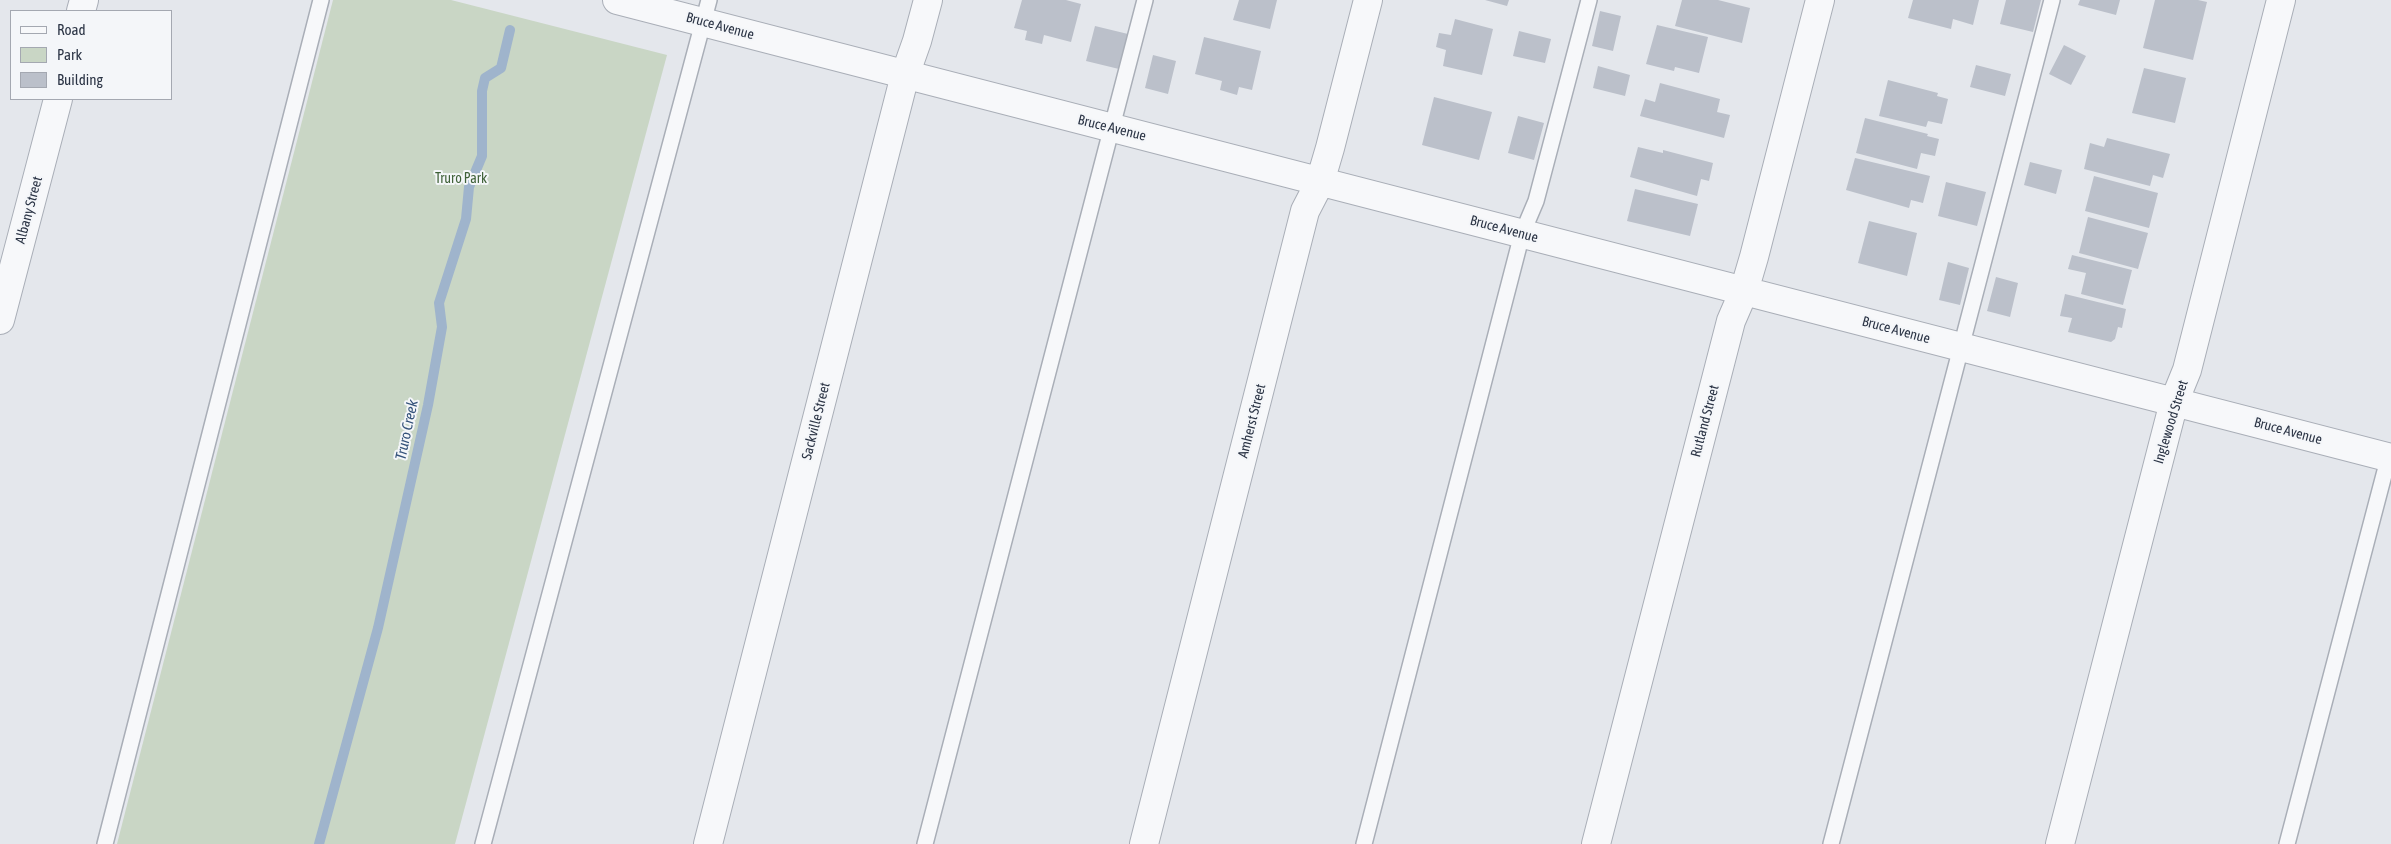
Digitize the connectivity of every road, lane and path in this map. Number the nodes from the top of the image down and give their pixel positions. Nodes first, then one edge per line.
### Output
1 (321, 0) edge
2 (617, 0) edge
3 (928, 0) edge
4 (1145, 0) edge
5 (1368, 0) edge
6 (1589, 0) edge
7 (1820, 0) edge
8 (2052, 0) edge
9 (2281, 0) edge
10 (706, 11) edge
11 (905, 75) junction
12 (58, 100) edge
13 (1112, 128) junction
14 (1320, 182) junction
15 (1522, 234) junction
16 (1744, 291) junction
17 (0, 320) edge
18 (1962, 348) junction
19 (2174, 402) junction
20 (2390, 454) edge
21 (105, 844) edge
22 (483, 844) edge
23 (708, 844) edge
24 (925, 844) edge
25 (1144, 844) edge
26 (1364, 844) edge
27 (1596, 844) edge
28 (1831, 844) edge
29 (2060, 844) edge
30 (2287, 844) edge

1 - 21 lane
2 - 10 street, Bruce Avenue
3 - 11 street, Sackville Street
4 - 13 lane
5 - 14 street, Amherst Street
6 - 15 lane
7 - 16 street, Rutland Street
8 - 18 lane
9 - 19 street, Inglewood Street
10 - 11 street, Bruce Avenue
10 - 22 lane
11 - 13 street, Bruce Avenue
11 - 23 street, Sackville Street
12 - 17 street, Albany Street
13 - 14 street, Bruce Avenue
13 - 24 lane
14 - 15 street, Bruce Avenue
14 - 25 street, Amherst Street
15 - 16 street, Bruce Avenue
15 - 26 lane
16 - 18 street, Bruce Avenue
16 - 27 street, Rutland Street
18 - 19 street, Bruce Avenue
18 - 28 lane
19 - 20 street, Bruce Avenue
19 - 29 street, Inglewood Street
20 - 30 lane

